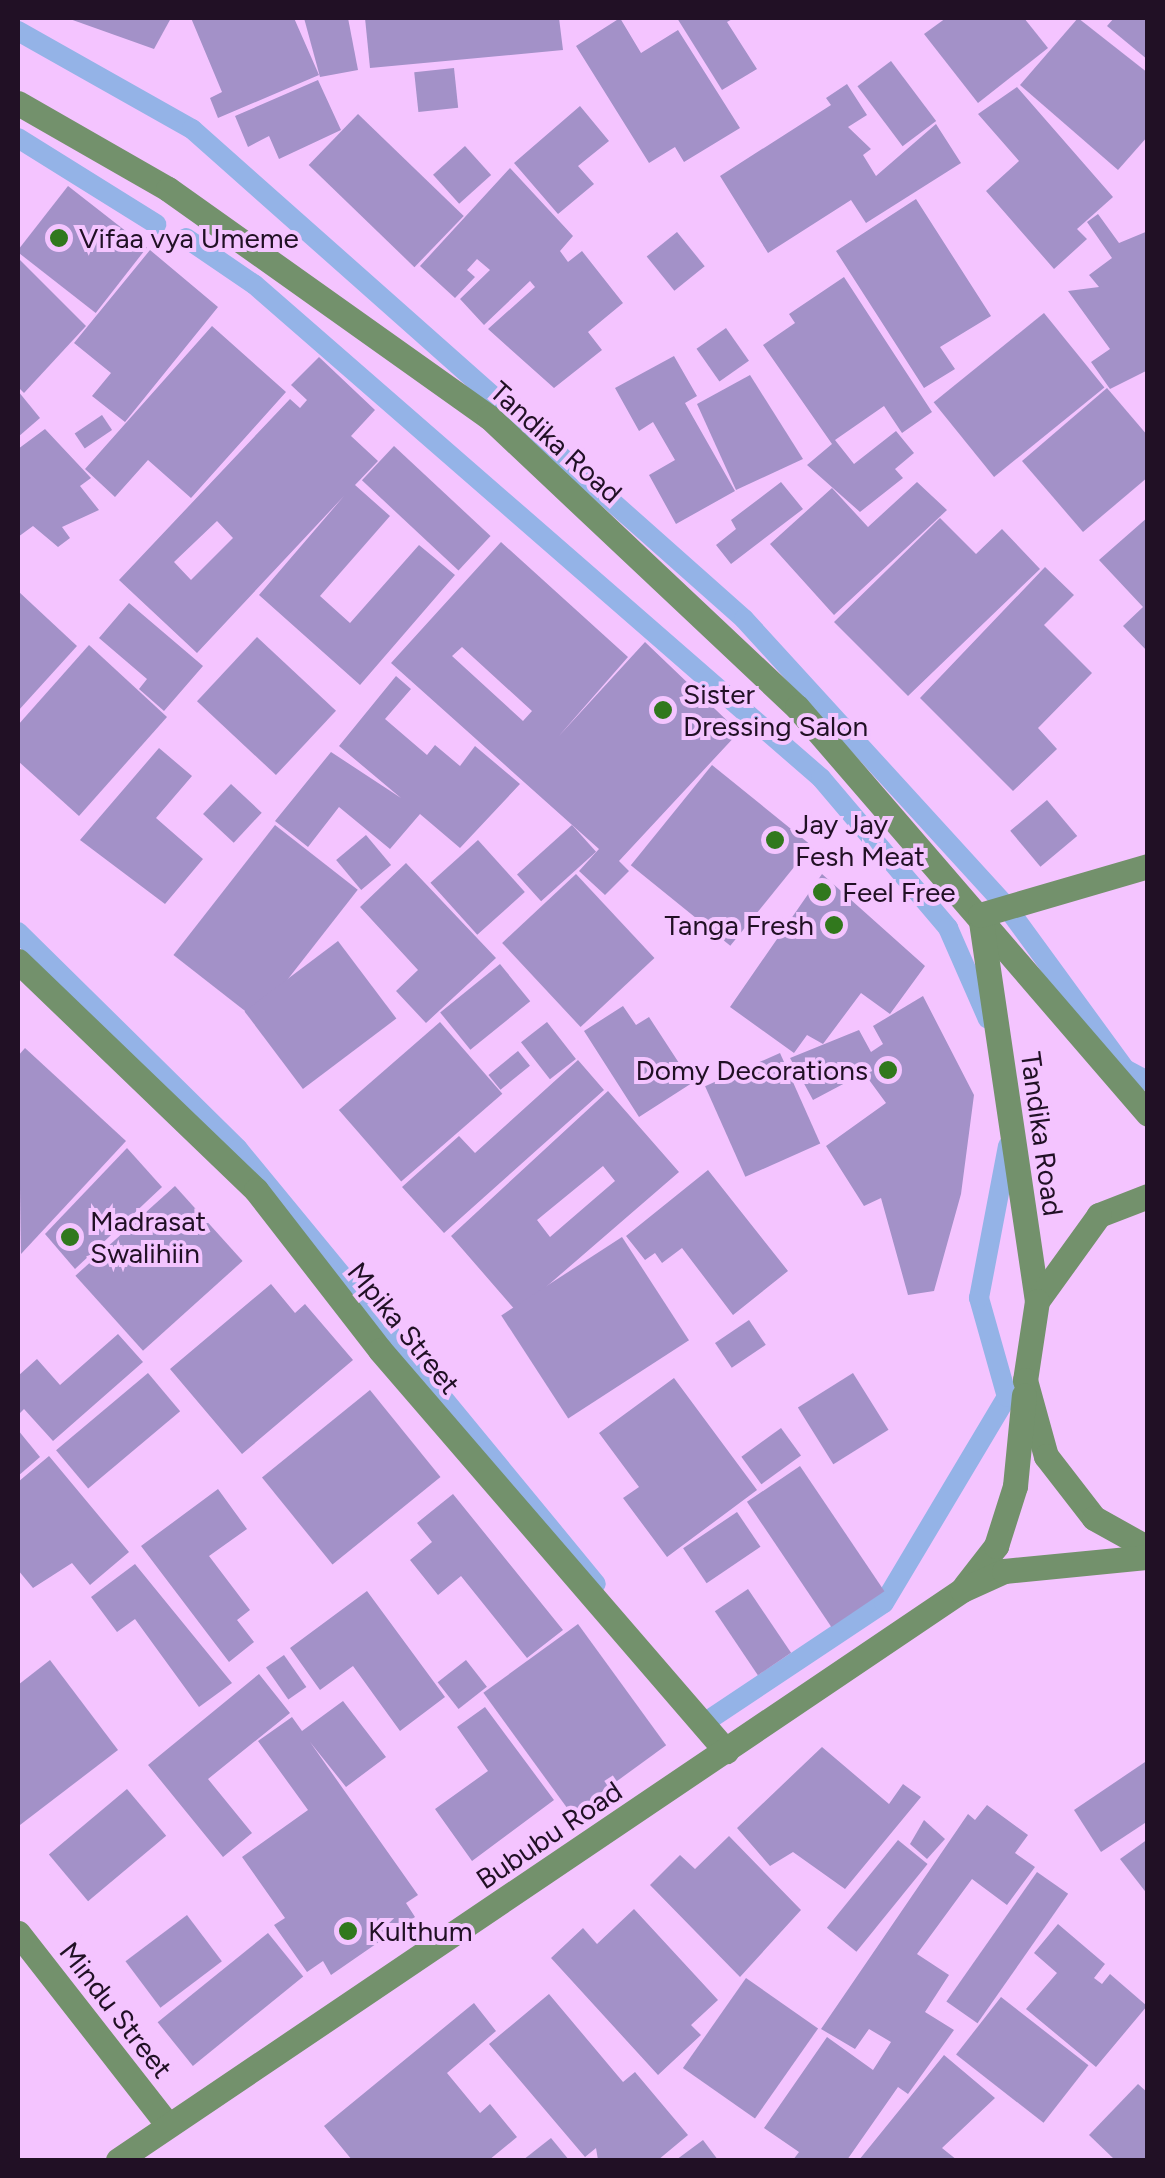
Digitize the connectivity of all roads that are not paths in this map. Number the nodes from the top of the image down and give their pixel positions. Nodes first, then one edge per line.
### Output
1 (18, 103) edge
2 (1148, 866) edge
3 (980, 915) junction
4 (18, 960) edge
5 (1148, 1114) edge
6 (1148, 1196) edge
7 (1037, 1302) junction
8 (1025, 1380) junction
9 (1148, 1548) edge
10 (1148, 1558) edge
11 (962, 1590) junction
12 (726, 1751) junction
13 (18, 1933) edge
14 (167, 2124) junction
15 (118, 2160) edge

1 - 3 street, Tandika Road
2 - 3 street
3 - 5 street, Tandika Road
3 - 7 street, Tandika Road
4 - 12 street, Mpika Street
6 - 7 street
7 - 8 street
8 - 9 street
8 - 11 street
10 - 11 street
11 - 12 street, Bububu Road
12 - 14 street, Bububu Road
13 - 14 street, Mindu Street
14 - 15 street, Bububu Road

